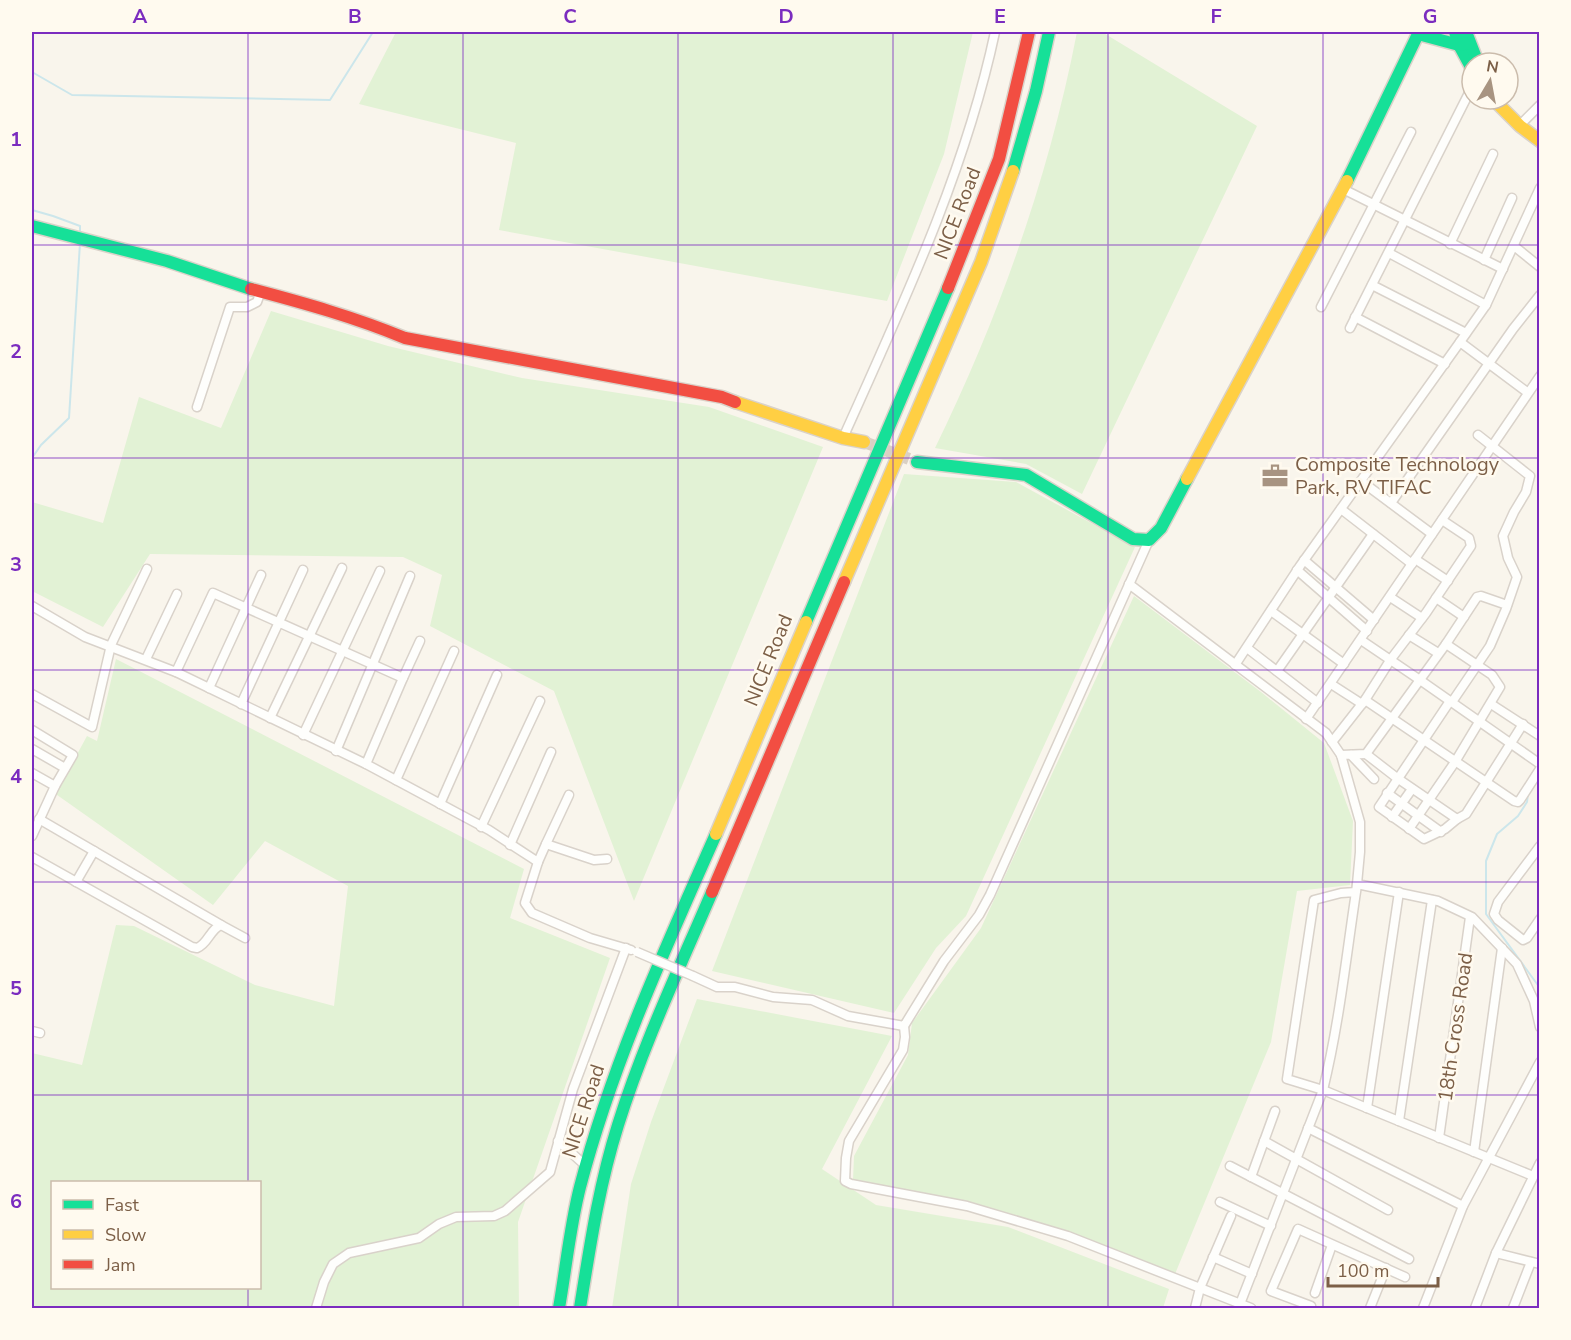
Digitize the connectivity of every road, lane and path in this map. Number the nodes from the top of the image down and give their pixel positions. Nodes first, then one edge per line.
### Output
1 (995, 32) edge
2 (1029, 32) edge
3 (1049, 32) edge
4 (1415, 32) edge
5 (1455, 32) edge
6 (1464, 40) edge
7 (1539, 105) edge
8 (1460, 111) edge
9 (1504, 111) edge
10 (1513, 111) edge
11 (1524, 122) junction
12 (1410, 132) dead end
13 (1539, 133) edge
14 (1539, 141) edge
15 (1493, 154) dead end
16 (1343, 189) junction
17 (1539, 189) edge
18 (1512, 198) dead end
19 (1537, 202) edge
20 (1373, 204) junction
21 (1405, 221) junction
22 (32, 226) edge
23 (1450, 243) junction
24 (1514, 246) junction
25 (1389, 253) junction
26 (1484, 260) junction
27 (1539, 267) edge
28 (1503, 269) junction
29 (1372, 285) junction
30 (261, 291) junction
31 (1539, 295) edge
32 (1486, 305) junction
33 (1321, 307) dead end
34 (1356, 317) junction
35 (1350, 328) dead end
36 (1466, 333) junction
37 (1460, 342) junction
38 (1445, 364) junction
39 (1489, 364) junction
40 (1539, 376) edge
41 (1527, 392) junction
42 (197, 407) dead end
43 (1478, 435) dead end
44 (843, 438) junction
45 (864, 442) tunnel mouth
46 (1491, 445) junction
47 (917, 462) tunnel mouth
48 (1361, 481) junction
49 (1391, 502) junction
50 (1341, 509) junction
51 (1442, 520) junction
52 (1373, 534) junction
53 (1432, 534) junction
54 (1149, 540) junction
55 (1304, 560) junction
56 (1413, 562) junction
57 (342, 568) dead end
58 (147, 569) dead end
59 (303, 570) dead end
60 (1297, 570) junction
61 (380, 571) dead end
62 (261, 575) dead end
63 (410, 576) dead end
64 (1448, 581) junction
65 (1129, 584) junction
66 (1336, 587) junction
67 (177, 594) dead end
68 (1328, 597) junction
69 (1390, 597) junction
70 (1436, 598) junction
71 (1508, 605) junction
72 (32, 606) edge
73 (246, 608) junction
74 (1271, 611) junction
75 (1464, 617) junction
76 (1422, 618) junction
77 (1374, 621) junction
78 (279, 622) junction
79 (1367, 631) junction
80 (1304, 634) junction
81 (1409, 635) junction
82 (309, 636) junction
83 (1361, 640) junction
84 (420, 641) dead end
85 (1446, 644) junction
86 (111, 645) junction
87 (1246, 648) junction
88 (343, 651) junction
89 (454, 651) dead end
90 (1438, 653) junction
91 (146, 659) junction
92 (1390, 659) junction
93 (372, 664) junction
94 (1344, 664) junction
95 (1477, 664) junction
96 (1235, 665) junction
97 (1277, 671) junction
98 (176, 672) junction
99 (497, 675) dead end
100 (403, 678) junction
101 (1420, 680) junction
102 (1331, 684) junction
103 (209, 688) junction
104 (32, 694) edge
105 (540, 700) dead end
106 (1363, 702) junction
107 (1451, 702) junction
108 (1318, 703) junction
109 (241, 704) junction
110 (1491, 704) junction
111 (270, 718) junction
112 (1306, 719) junction
113 (1392, 719) junction
114 (1480, 722) junction
115 (1522, 724) junction
116 (32, 730) edge
117 (303, 735) junction
118 (1539, 735) edge
119 (1332, 742) junction
120 (1424, 742) junction
121 (1510, 743) junction
122 (32, 749) edge
123 (336, 751) junction
124 (551, 752) dead end
125 (1366, 754) junction
126 (1346, 755) junction
127 (1455, 762) junction
128 (366, 764) junction
129 (1539, 764) edge
130 (65, 768) junction
131 (1539, 769) edge
132 (32, 773) edge
133 (1396, 778) junction
134 (1374, 779) dead end
135 (396, 780) junction
136 (1485, 782) junction
137 (55, 786) junction
138 (1412, 789) junction
139 (1387, 793) junction
140 (569, 795) dead end
141 (1428, 800) junction
142 (1402, 803) junction
143 (440, 804) junction
144 (1418, 815) junction
145 (1392, 817) junction
146 (39, 819) junction
147 (1456, 819) junction
148 (481, 827) junction
149 (1409, 829) junction
150 (1441, 832) junction
151 (32, 836) edge
152 (510, 844) junction
153 (546, 844) junction
154 (1539, 846) edge
155 (94, 851) junction
156 (32, 857) edge
157 (607, 859) dead end
158 (538, 861) junction
159 (76, 882) junction
160 (1357, 888) junction
161 (1399, 892) junction
162 (1432, 900) junction
163 (1470, 916) junction
164 (1539, 919) edge
165 (221, 925) junction
166 (245, 938) dead end
167 (626, 948) junction
168 (1502, 948) junction
169 (904, 1026) junction
170 (1539, 1028) edge
171 (1539, 1062) edge
172 (1323, 1090) junction
173 (1367, 1108) junction
174 (1275, 1111) dead end
175 (1399, 1121) junction
176 (1308, 1128) junction
177 (1439, 1138) junction
178 (558, 1141) junction
179 (1264, 1141) junction
180 (1474, 1152) junction
181 (1488, 1158) junction
182 (1297, 1159) junction
183 (1539, 1163) edge
184 (585, 1166) junction
185 (1230, 1166) dead end
186 (1533, 1176) junction
187 (1251, 1177) junction
188 (1284, 1193) junction
189 (1220, 1202) dead end
190 (1463, 1206) junction
191 (1388, 1210) dead end
192 (1231, 1216) dead end
193 (1271, 1226) junction
194 (1332, 1245) junction
195 (1496, 1253) junction
196 (1213, 1257) junction
197 (1409, 1258) dead end
198 (1535, 1263) edge
199 (1386, 1268) junction
200 (1252, 1274) junction
201 (1405, 1276) dead end
202 (1200, 1288) junction
203 (1315, 1293) dead end
204 (1237, 1305) edge
205 (316, 1308) edge
206 (559, 1308) edge
207 (580, 1308) edge
208 (1195, 1308) edge
209 (1251, 1308) edge
210 (1310, 1308) edge
211 (1370, 1308) edge
212 (1423, 1308) edge
213 (1474, 1308) edge
214 (1512, 1308) edge

1 - 44 street
2 - 184 main road, NICE Road
3 - 207 main road, NICE Road
4 - 6 main road
4 - 16 main road
5 - 6 main road
7 - 11 street
8 - 21 street
9 - 14 main road
10 - 11 main road
11 - 13 main road
12 - 20 street
15 - 23 street
16 - 20 street
16 - 54 main road
17 - 19 street
18 - 26 street
19 - 24 street
20 - 21 street
20 - 33 street
21 - 23 street
21 - 25 street
22 - 30 main road
23 - 26 street
24 - 27 street
24 - 28 street
25 - 29 street
25 - 32 street
26 - 28 street
28 - 32 street
29 - 34 street
29 - 36 street
30 - 42 street
30 - 44 main road
31 - 39 street
32 - 36 street
34 - 35 street
34 - 38 street
36 - 37 street
37 - 38 street
37 - 39 street
38 - 48 street
39 - 41 street
39 - 49 street
40 - 41 street
41 - 46 street
43 - 46 street
44 - 45 main road
46 - 51 street
46 - 71 street
47 - 54 main road
48 - 49 street
48 - 50 street
49 - 53 street
50 - 52 street
50 - 55 street
51 - 53 street
51 - 64 street
52 - 56 street
52 - 66 street
53 - 56 street
54 - 65 street
55 - 60 street
55 - 66 street
56 - 64 street
56 - 69 street
57 - 82 street
58 - 86 street
59 - 78 street
60 - 68 street
60 - 74 street
61 - 88 street
62 - 73 street
63 - 93 street
64 - 70 street
65 - 96 street
65 - 169 street
66 - 68 street
66 - 77 street
67 - 91 street
68 - 79 street
68 - 80 street
69 - 76 street
69 - 77 street
70 - 75 street
70 - 76 street
71 - 75 street
71 - 95 street
72 - 86 street
73 - 78 street
73 - 98 street
73 - 103 street
74 - 80 street
74 - 87 street
75 - 85 street
76 - 81 street
77 - 79 street
78 - 82 street
78 - 109 street
79 - 83 street
80 - 94 street
80 - 97 street
81 - 90 street
81 - 92 street
82 - 88 street
82 - 111 street
83 - 92 street
83 - 94 street
84 - 100 street
85 - 90 street
85 - 95 street
86 - 91 street
86 - 104 street
87 - 96 street
87 - 97 street
88 - 93 street
88 - 117 street
89 - 135 street
90 - 101 street
91 - 98 street
92 - 101 street
92 - 106 street
93 - 100 street
93 - 123 street
94 - 102 street
95 - 107 street
95 - 110 street
96 - 112 street
97 - 108 street
98 - 103 street
99 - 143 street
100 - 128 street
101 - 107 street
101 - 113 street
102 - 106 street
102 - 108 street
103 - 109 street
105 - 148 street
106 - 113 street
106 - 119 street
107 - 114 street
107 - 120 street
108 - 112 street
109 - 111 street
110 - 114 street
110 - 115 street
111 - 117 street
112 - 119 street
113 - 120 street
113 - 125 street
114 - 121 street
114 - 127 street
115 - 118 street
115 - 121 street
116 - 130 street
117 - 123 street
119 - 126 street
120 - 127 street
120 - 133 street
121 - 129 street
121 - 136 street
122 - 130 street
123 - 128 street
124 - 152 street
125 - 126 street
125 - 133 street
126 - 134 street
126 - 160 street
127 - 136 street
127 - 141 street
128 - 135 street
130 - 137 street
131 - 136 street
132 - 137 street
133 - 138 street
133 - 139 street
135 - 143 street
136 - 147 street
137 - 146 street
138 - 141 street
138 - 142 street
139 - 142 street
139 - 145 street
140 - 153 street
141 - 144 street
141 - 147 street
142 - 144 street
142 - 145 street
143 - 148 street
144 - 149 street
144 - 150 street
145 - 149 street
146 - 151 street
146 - 155 street
147 - 150 street
148 - 152 street
149 - 150 street
152 - 158 street
153 - 157 street
153 - 158 street
154 - 164 street
155 - 159 street
155 - 165 street
156 - 159 street
158 - 167 street
159 - 165 street
160 - 161 street
160 - 172 street
160 - 172 street
161 - 162 street
161 - 173 street
162 - 163 street
162 - 175 street
163 - 168 street
163 - 177 street, 18th Cross Road
165 - 166 street
167 - 169 street, bridge
167 - 178 street
168 - 170 street
168 - 180 street
169 - 202 street
171 - 181 street
172 - 173 street
172 - 176 street
173 - 175 street
174 - 179 street
175 - 177 street
176 - 182 street
176 - 190 street
177 - 180 street
178 - 184 street
178 - 205 street
179 - 182 street
179 - 187 street
180 - 181 street
181 - 186 street
181 - 190 street
182 - 188 street
182 - 191 street
183 - 186 street
184 - 206 main road, NICE Road
185 - 187 street
186 - 195 street
187 - 188 street
188 - 193 street
188 - 197 street
189 - 193 street
190 - 212 street
192 - 196 street
193 - 200 street
194 - 199 street
194 - 203 street
194 - 210 street
195 - 198 street
195 - 213 street
196 - 200 street
196 - 202 street
198 - 214 street
199 - 201 street
199 - 211 street
200 - 204 street
202 - 204 street
202 - 208 street
204 - 209 street

